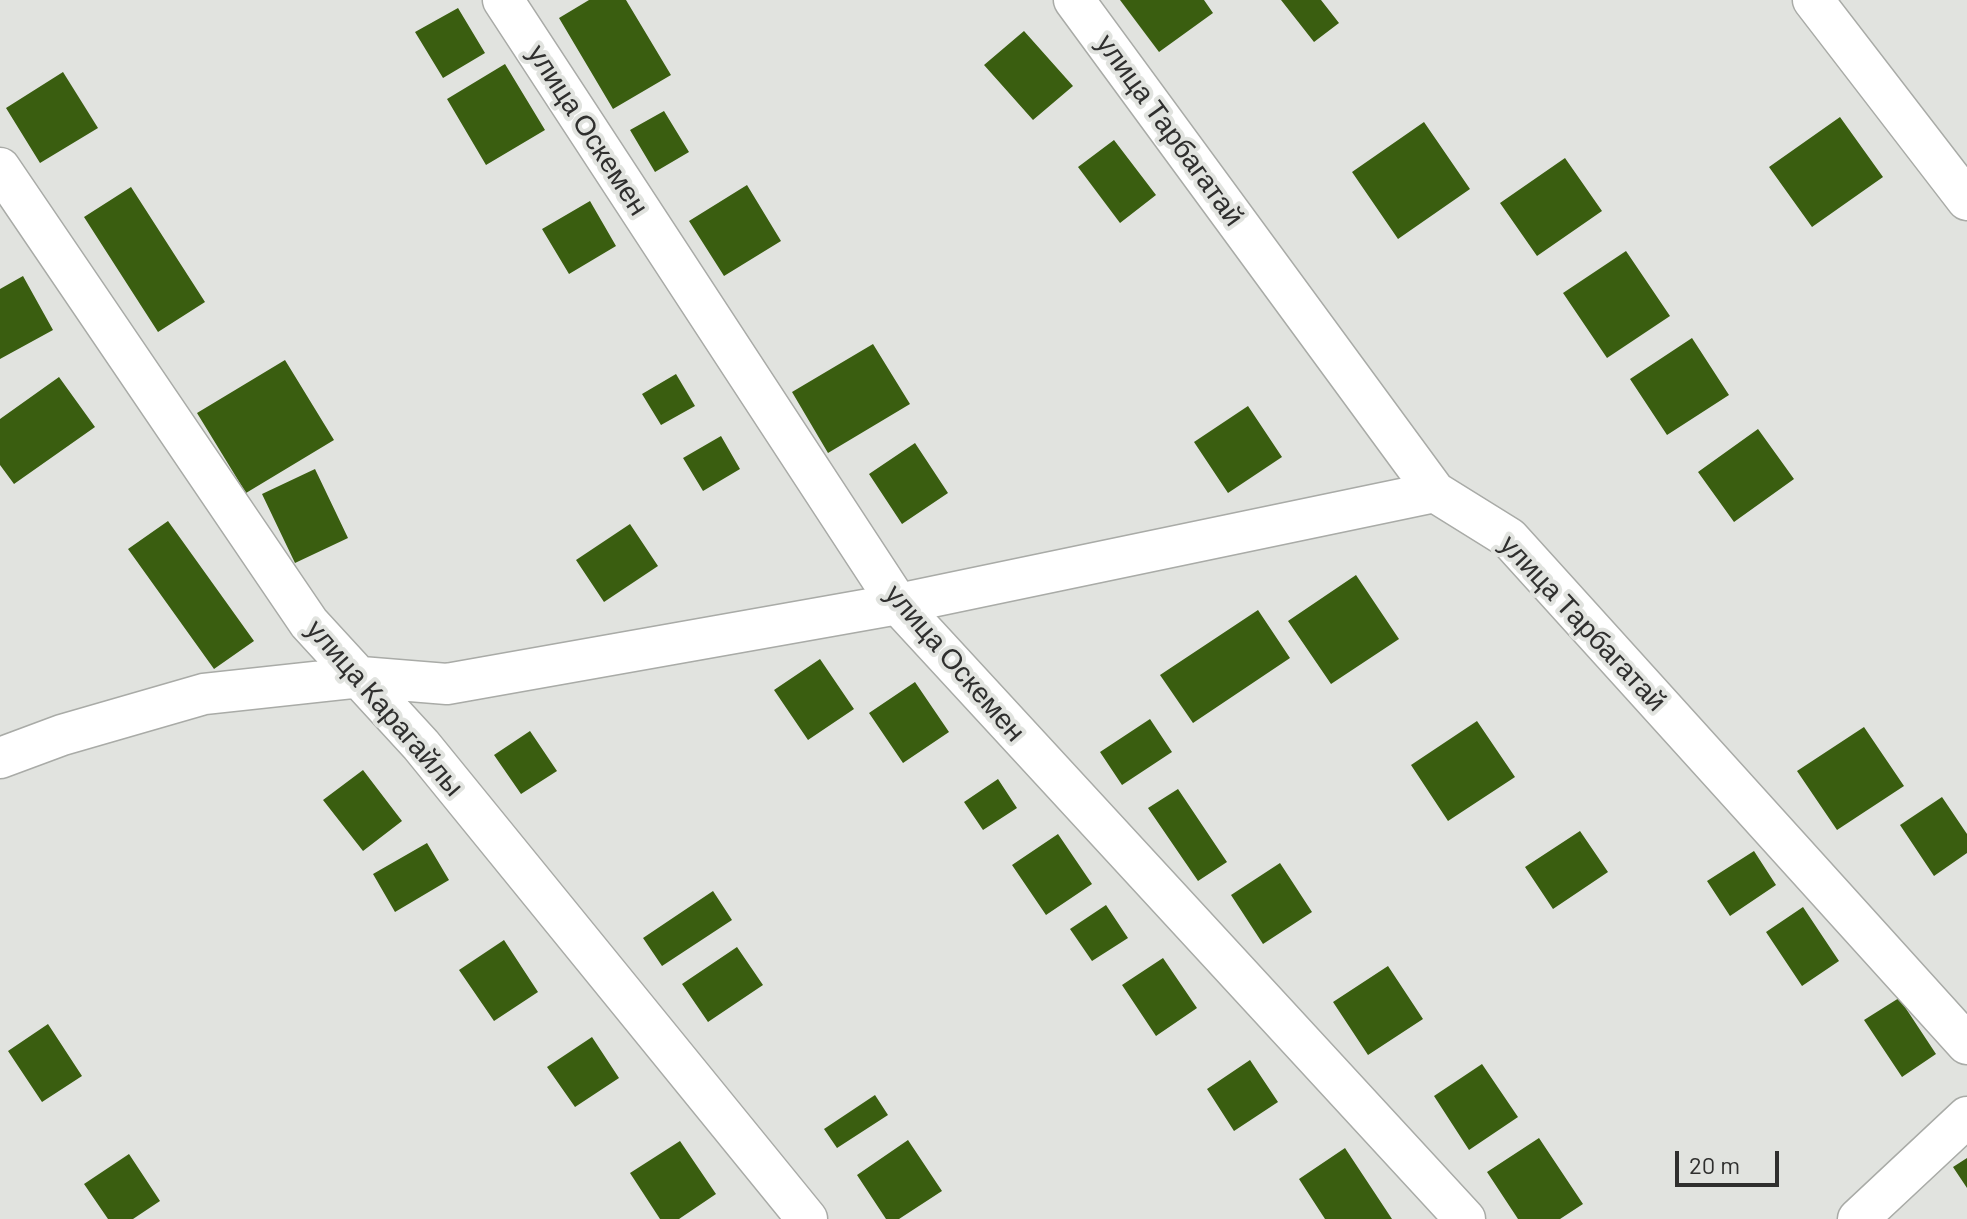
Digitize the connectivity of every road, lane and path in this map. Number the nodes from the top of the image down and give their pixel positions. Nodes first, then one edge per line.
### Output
1 (503, 0) edge
2 (1074, 0) edge
3 (1813, 0) edge
4 (0, 168) edge
5 (1967, 200) edge
6 (1435, 492) junction
7 (898, 604) junction
8 (361, 677) junction
9 (0, 758) edge
10 (1967, 1044) edge
11 (1967, 1117) edge
12 (807, 1219) edge
13 (1465, 1219) edge
14 (1858, 1219) edge

1 - 7 street, улица Оскемен
2 - 6 street, улица Тарбагатай
3 - 5 street
4 - 8 street, улица Карагайлы
6 - 7 street
6 - 10 street, улица Тарбагатай
7 - 8 street
7 - 13 street, улица Оскемен
8 - 9 street
8 - 12 street, улица Карагайлы
11 - 14 street

